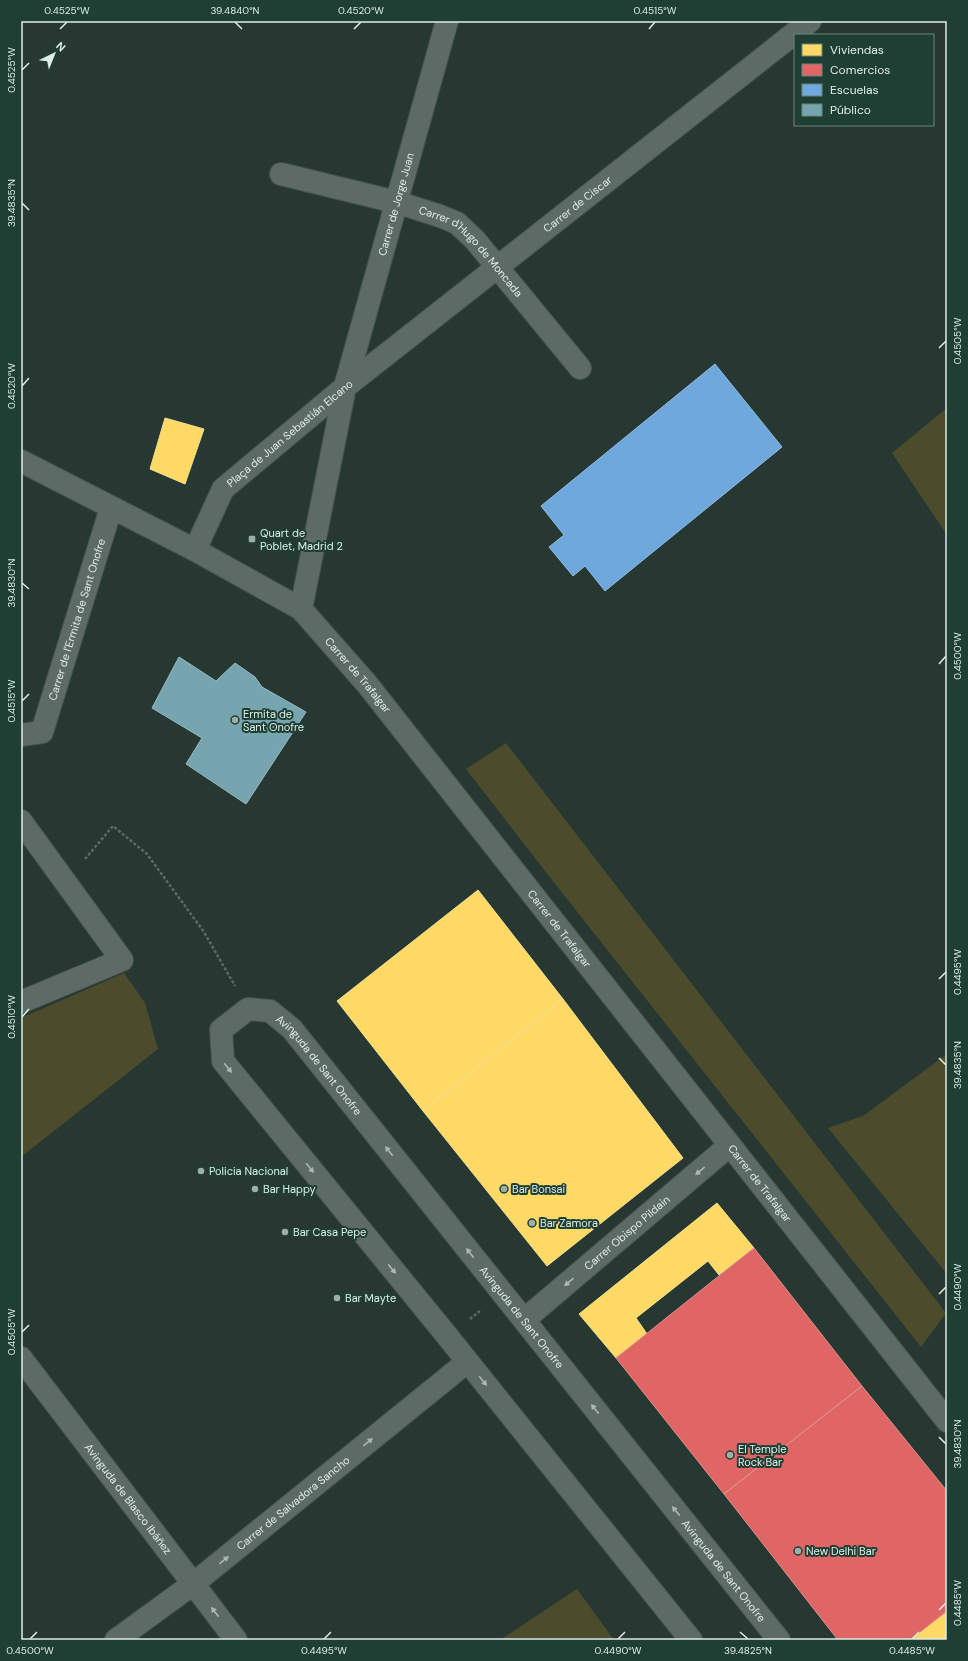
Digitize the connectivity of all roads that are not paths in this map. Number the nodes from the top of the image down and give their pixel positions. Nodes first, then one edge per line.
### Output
1 (447, 21) edge
2 (799, 24) edge
3 (281, 174) dead end
4 (396, 202) junction
5 (498, 267) junction
6 (580, 368) dead end
7 (345, 387) junction
8 (21, 461) edge
9 (111, 508) junction
10 (195, 550) junction
11 (301, 609) junction
12 (31, 733) edge
13 (21, 821) edge
14 (21, 1002) edge
15 (730, 1145) junction
16 (524, 1320) junction
17 (21, 1358) edge
18 (467, 1362) junction
19 (947, 1421) edge
20 (193, 1584) junction
21 (116, 1640) edge
22 (236, 1640) edge
23 (691, 1640) edge
24 (779, 1640) edge

1 - 4 street, Carrer de Jorge Juan
2 - 5 street, Carrer de Ciscar
3 - 4 street, Carrer d'Hugo de Moncada
4 - 5 street, Carrer d'Hugo de Moncada
4 - 7 street, Carrer de Jorge Juan
5 - 6 street, Carrer d'Hugo de Moncada
5 - 7 street, Carrer de Ciscar
7 - 10 street, Plaça de Juan Sebastián Elcano
7 - 11 street, Plaça de Juan Sebastián Elcano
8 - 9 street, Carrer de Trafalgar
9 - 10 street, Carrer de Trafalgar
9 - 12 street, Carrer de l'Ermita de Sant Onofre
10 - 11 street, Carrer de Trafalgar
11 - 15 street, Carrer de Trafalgar
13 - 14 street
15 -> 16 street, Carrer Obispo Pildain
15 - 19 street, Carrer de Trafalgar
16 -> 18 street, Avinguda de Sant Onofre
24 -> 16 street, Avinguda de Sant Onofre
17 - 20 street, Avinguda de Blasco Ibáñez
20 -> 18 street, Carrer de Salvadora Sancho
18 -> 23 street
20 - 21 street, Carrer de Salvadora Sancho
22 -> 20 street, Avinguda de Blasco Ibáñez

